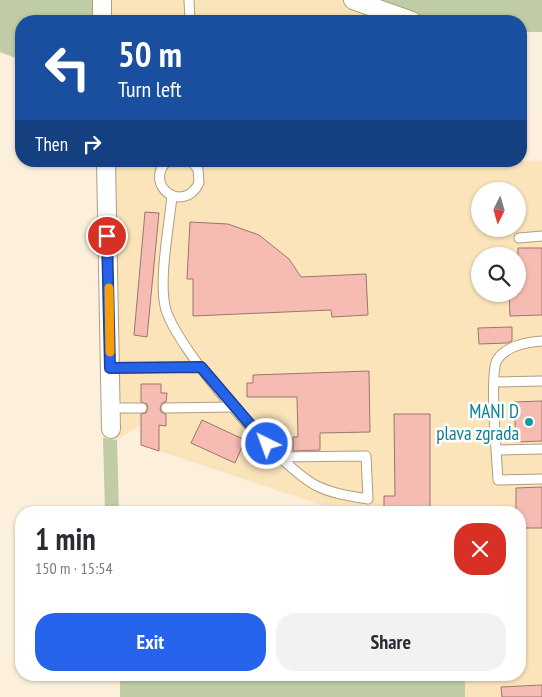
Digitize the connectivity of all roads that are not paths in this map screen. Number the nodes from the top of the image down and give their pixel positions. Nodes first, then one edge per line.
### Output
1 (102, 0) edge
2 (188, 0) edge
3 (353, 0) edge
4 (102, 15) edge
5 (189, 15) edge
6 (395, 15) edge
7 (106, 167) edge
8 (163, 167) edge
9 (196, 167) edge
10 (172, 196) junction
11 (542, 236) edge
12 (526, 237) edge
13 (542, 341) edge
14 (201, 367) junction
15 (110, 368) junction
16 (542, 381) edge
17 (494, 382) junction
18 (233, 407) junction
19 (111, 408) junction
20 (142, 408) dead end
21 (166, 408) dead end
22 (111, 428) dead end
23 (542, 448) edge
24 (496, 450) junction
25 (278, 457) junction
26 (542, 478) edge

1 - 4 street
2 - 5 lane
3 - 6 street
7 - 15 street
8 - 10 lane
9 - 10 lane
10 - 14 lane
11 - 12 lane
13 - 17 lane
14 - 15 lane
14 - 18 lane
15 - 19 street
16 - 17 lane
17 - 24 lane
18 - 21 lane
18 - 25 lane
19 - 20 lane
19 - 22 street
23 - 24 lane
24 - 26 lane
25 - 25 lane

